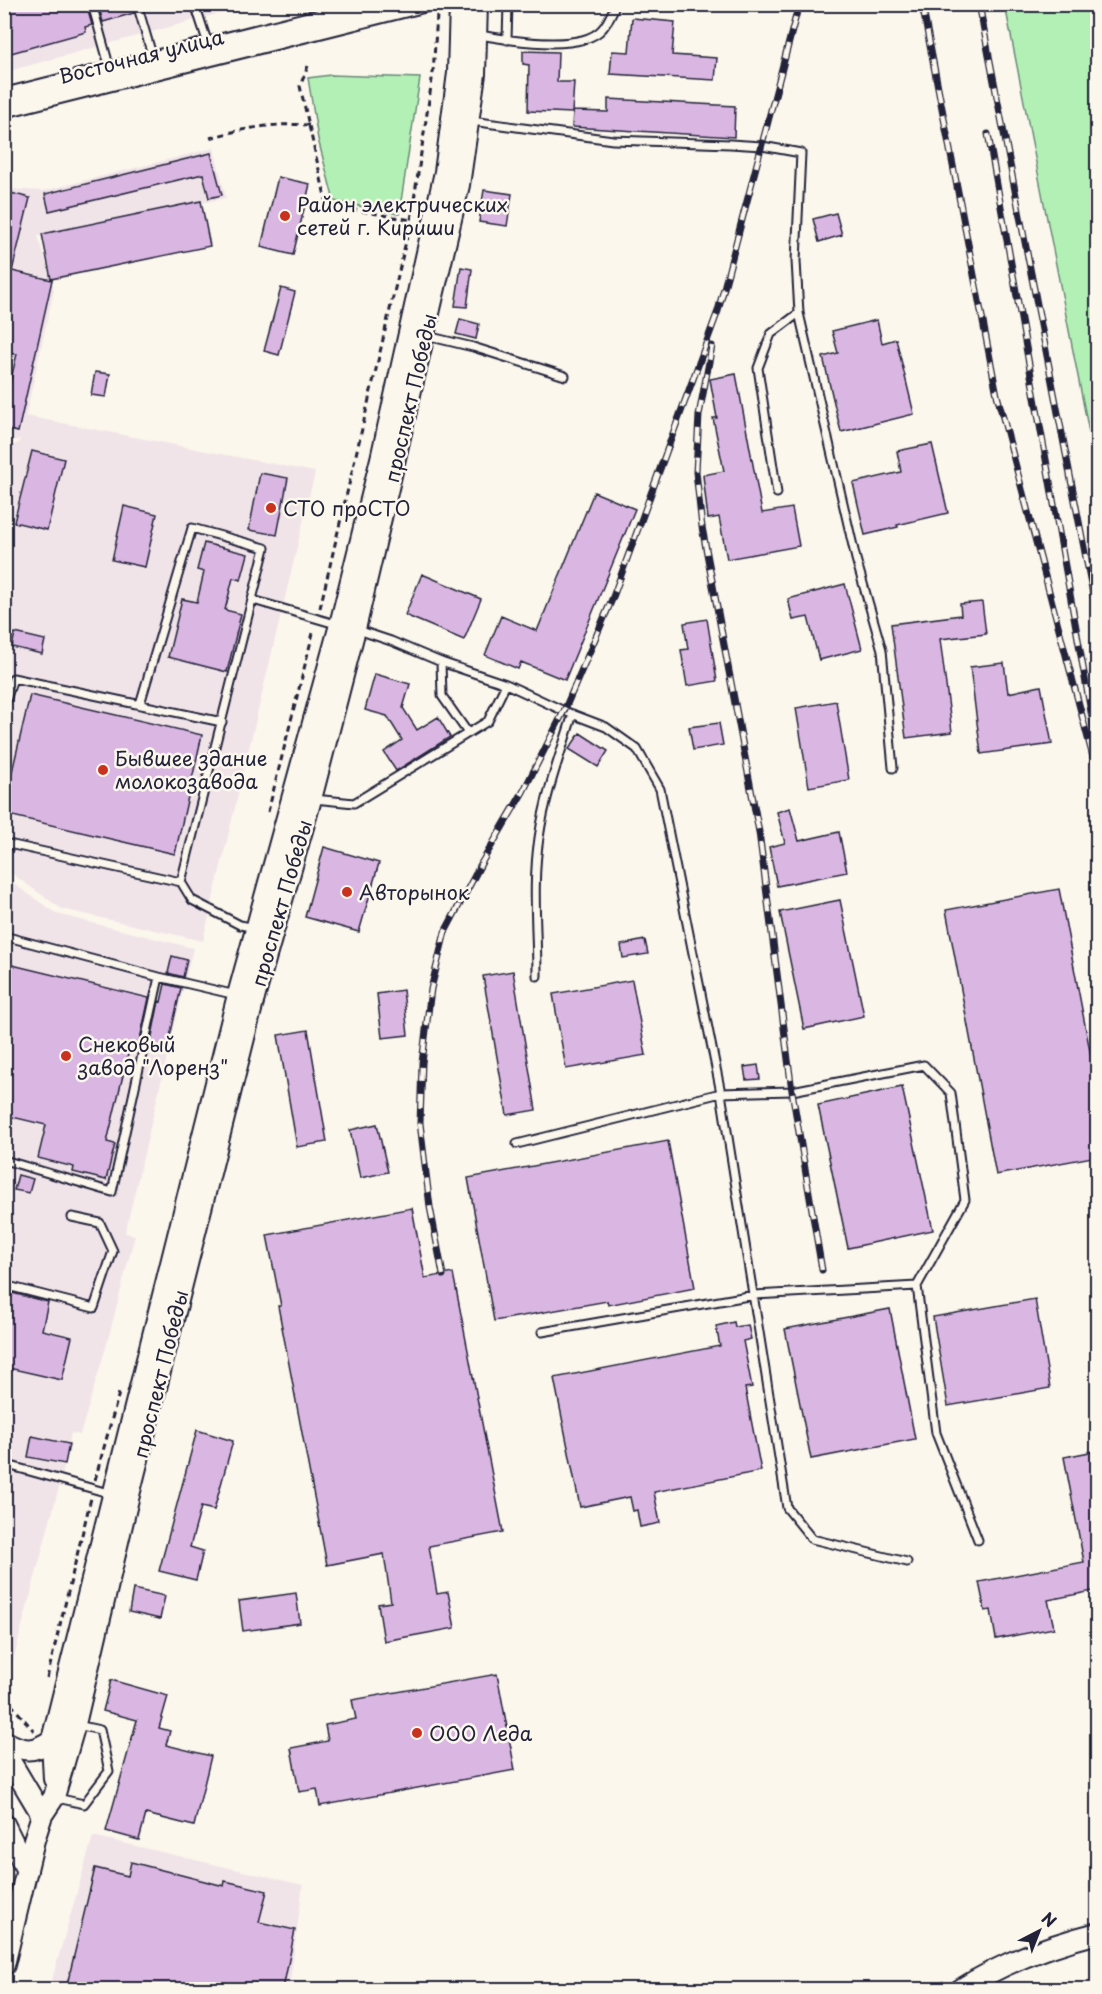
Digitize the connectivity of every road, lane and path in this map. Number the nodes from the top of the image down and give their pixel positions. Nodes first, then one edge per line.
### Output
1 (92, 4) edge
2 (137, 4) edge
3 (195, 4) edge
4 (370, 4) edge
5 (460, 4) edge
6 (477, 4) edge
7 (508, 4) edge
8 (615, 4) edge
9 (432, 9) edge
10 (477, 34) junction
11 (507, 40) junction
12 (208, 44) junction
13 (150, 48) dead end
14 (107, 58) dead end
15 (308, 66) dead end
16 (4, 96) edge
17 (4, 111) edge
18 (461, 119) junction
19 (309, 125) junction
20 (210, 138) dead end
21 (411, 220) junction
22 (799, 313) junction
23 (418, 333) junction
24 (565, 376) dead end
25 (777, 493) dead end
26 (253, 600) junction
27 (317, 620) junction
28 (348, 627) junction
29 (441, 662) junction
30 (506, 684) junction
31 (140, 704) junction
32 (4, 707) edge
33 (573, 714) junction
34 (222, 722) junction
35 (468, 733) junction
36 (893, 768) dead end
37 (311, 799) junction
38 (268, 812) dead end
39 (4, 843) edge
40 (181, 882) junction
41 (266, 929) junction
42 (4, 936) edge
43 (537, 976) dead end
44 (159, 977) junction
45 (246, 997) junction
46 (721, 1093) junction
47 (517, 1144) dead end
48 (4, 1161) edge
49 (72, 1217) dead end
50 (4, 1285) edge
51 (916, 1286) junction
52 (754, 1295) junction
53 (542, 1332) dead end
54 (119, 1391) dead end
55 (4, 1464) edge
56 (93, 1487) junction
57 (121, 1496) junction
58 (978, 1540) dead end
59 (907, 1562) dead end
60 (46, 1685) dead end
61 (4, 1696) edge
62 (75, 1724) junction
63 (37, 1725) dead end
64 (52, 1740) junction
65 (4, 1741) edge
66 (4, 1751) edge
67 (54, 1797) junction
68 (42, 1815) junction
69 (4, 1824) edge
70 (27, 1871) junction
71 (1098, 1933) edge
72 (4, 1965) edge
73 (960, 1989) edge

1 - 14 lane
2 - 13 lane
3 - 12 lane
4 - 12 street, Восточная улица
5 - 18 main road, проспект Победы
6 - 10 main road, проспект Победы
7 - 11 lane
8 - 11 lane
9 - 17 street, Восточная улица
9 - 21 path
10 - 11 lane
10 - 18 main road, проспект Победы
12 - 16 street, Восточная улица
15 - 19 path
18 - 22 lane
18 - 23 main road, проспект Победы
19 - 20 path
19 - 21 path
21 - 27 path
22 - 25 lane
22 - 36 lane
23 - 24 lane
23 - 28 main road, проспект Победы
26 - 27 lane
26 - 31 lane
26 - 34 lane
27 - 28 lane
27 - 38 path
28 - 29 lane
28 - 37 main road, проспект Победы
28 - 41 main road, проспект Победы
29 - 30 lane
29 - 35 lane
30 - 33 lane
30 - 35 lane
31 - 32 lane
31 - 34 lane
33 - 43 lane
33 - 46 lane
34 - 40 lane
35 - 37 lane
37 - 41 main road, проспект Победы
39 - 40 lane
40 - 41 lane
41 - 45 main road, проспект Победы
42 - 44 lane
44 - 45 lane
44 - 48 lane
45 - 57 main road, проспект Победы
46 - 47 lane
46 - 51 lane
46 - 52 lane
49 - 50 lane
51 - 52 lane
51 - 58 lane
52 - 53 lane
52 - 59 lane
54 - 56 path
55 - 56 lane
56 - 57 lane
56 - 60 path
57 - 62 main road, проспект Победы
57 - 64 main road, проспект Победы
61 - 63 path
62 - 67 main road, проспект Победы
62 - 67 lane
64 - 65 main road
64 - 67 main road, проспект Победы
66 - 68 main road
67 - 68 main road, проспект Победы
68 - 70 main road, проспект Победы
69 - 70 main road
70 - 72 main road, проспект Победы
71 - 73 main road

